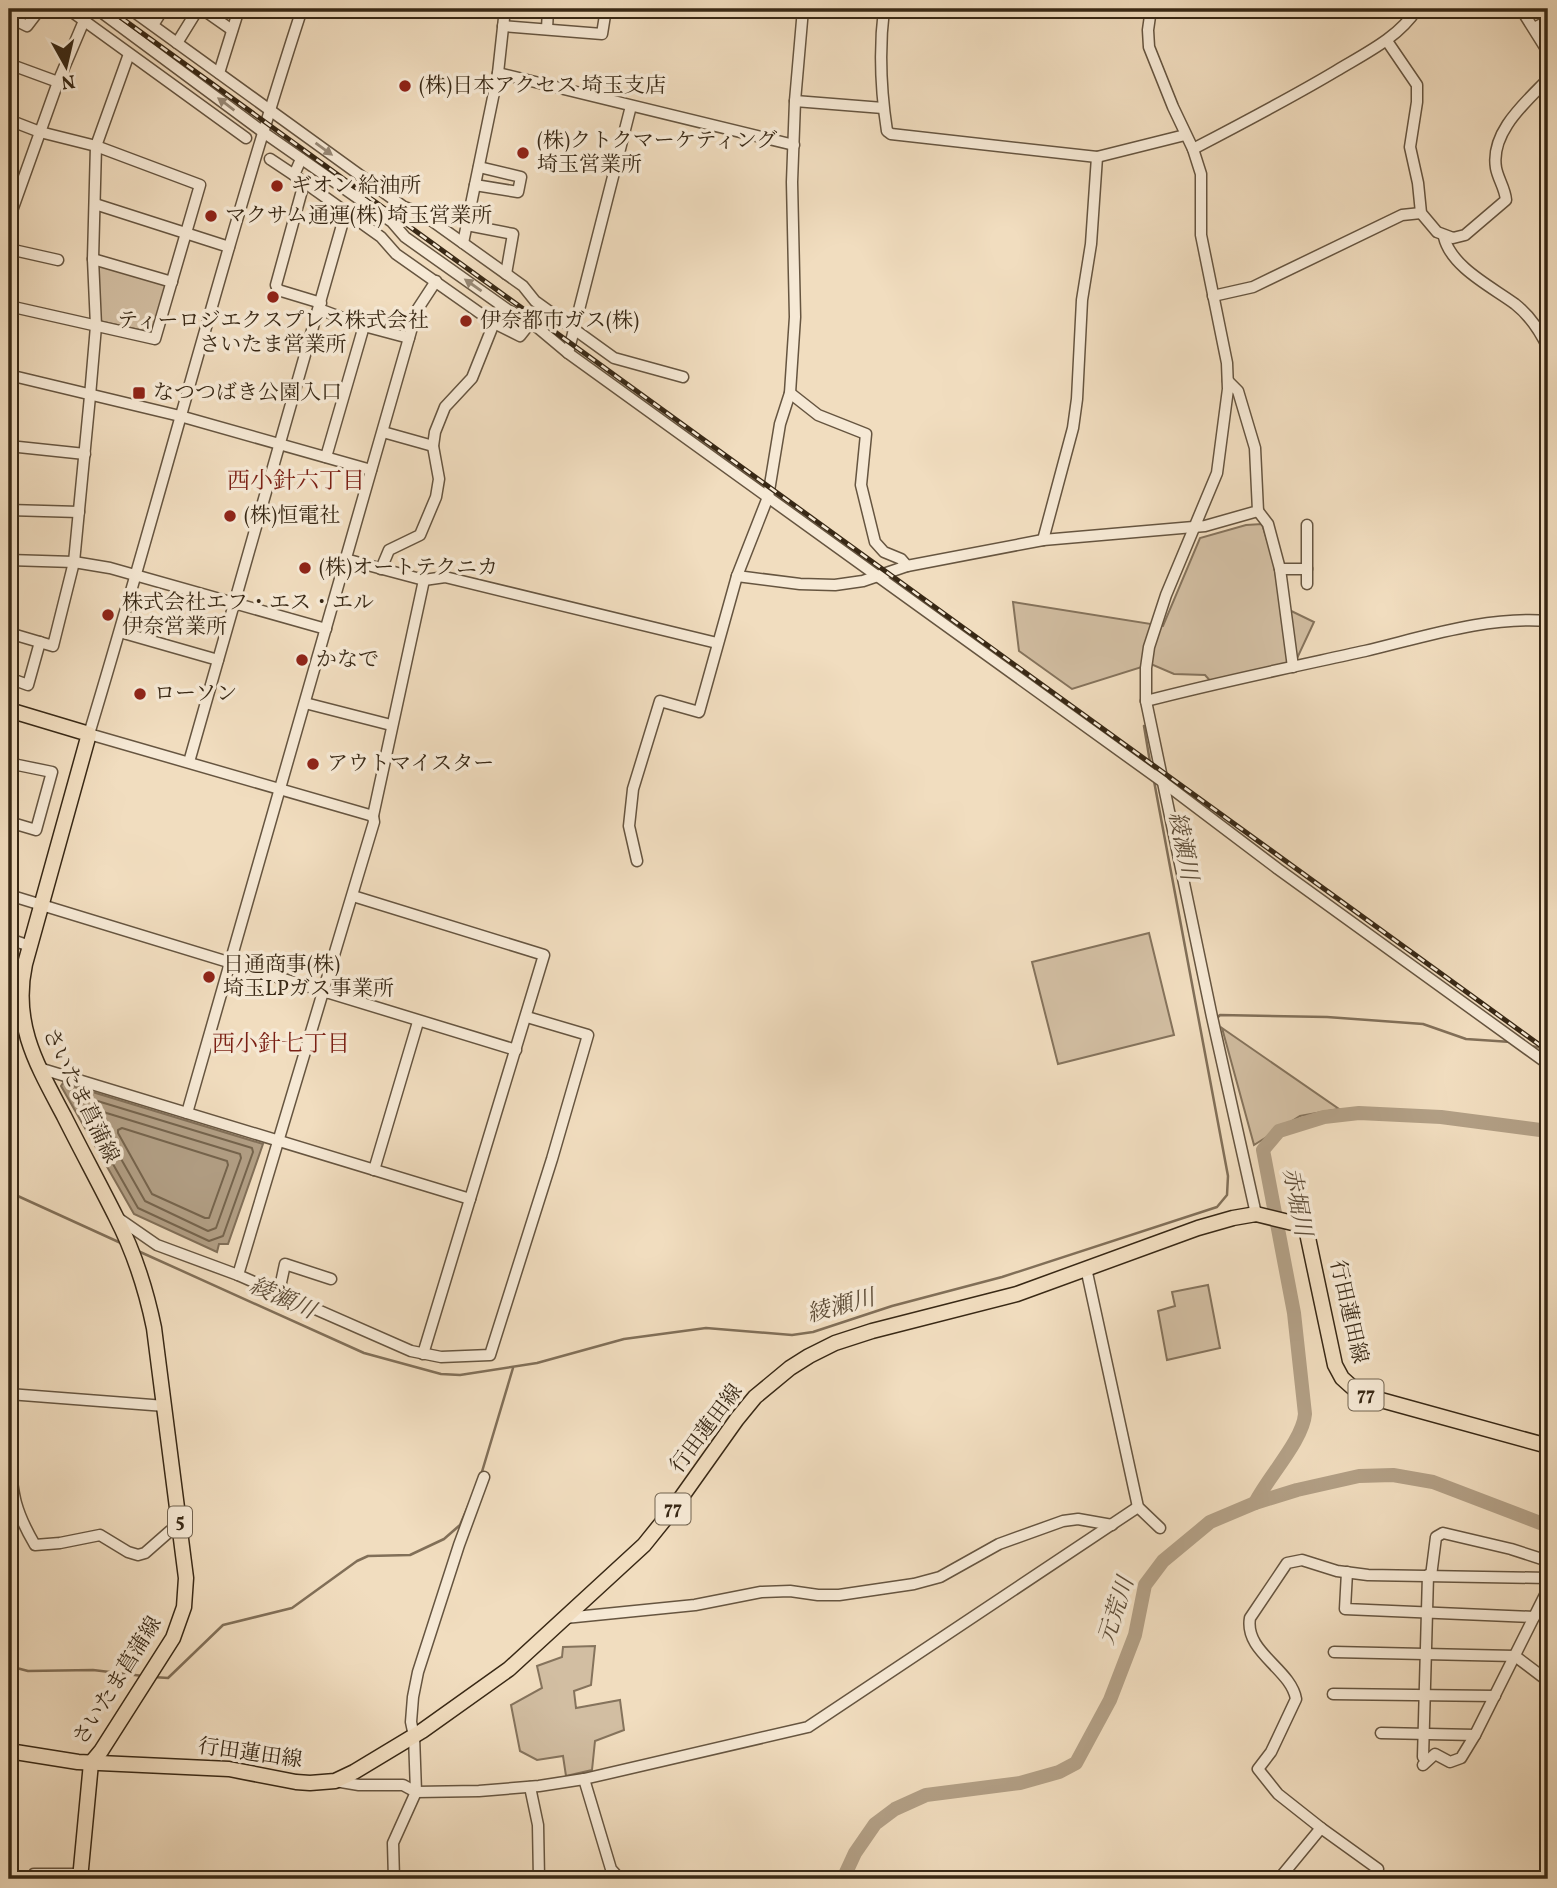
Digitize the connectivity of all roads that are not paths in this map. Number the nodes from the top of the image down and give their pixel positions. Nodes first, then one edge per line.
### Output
1 (40, 9) edge
2 (68, 9) edge
3 (89, 9) edge
4 (97, 9) edge
5 (130, 9) edge
6 (163, 9) edge
7 (200, 9) edge
8 (239, 9) edge
9 (302, 9) edge
10 (505, 9) edge
11 (548, 9) edge
12 (604, 9) edge
13 (803, 9) edge
14 (884, 9) edge
15 (1151, 9) edge
16 (1418, 9) edge
17 (1521, 9) edge
18 (9, 17) edge
19 (83, 20) junction
20 (1548, 21) edge
21 (153, 25) junction
22 (503, 26) junction
23 (1534, 28) junction
24 (124, 29) junction
25 (547, 29) junction
26 (232, 30) junction
27 (1387, 41) junction
28 (177, 43) junction
29 (115, 44) junction
30 (1548, 52) edge
31 (129, 54) junction
32 (9, 64) edge
33 (219, 73) junction
34 (498, 73) junction
35 (1548, 79) edge
36 (58, 82) junction
37 (795, 101) junction
38 (631, 106) junction
39 (883, 108) junction
40 (269, 109) junction
41 (9, 120) edge
42 (40, 132) junction
43 (263, 132) junction
44 (1185, 135) junction
45 (246, 138) dead end
46 (794, 145) junction
47 (96, 146) junction
48 (1193, 149) junction
49 (1097, 157) junction
50 (270, 159) dead end
51 (301, 159) junction
52 (479, 167) junction
53 (294, 175) junction
54 (304, 183) junction
55 (475, 185) junction
56 (95, 204) junction
57 (346, 211) junction
58 (1421, 213) junction
59 (9, 219) edge
60 (467, 225) junction
61 (187, 233) junction
62 (1444, 237) junction
63 (463, 243) junction
64 (229, 247) junction
65 (9, 249) edge
66 (93, 259) junction
67 (58, 260) dead end
68 (506, 274) junction
69 (436, 281) junction
70 (172, 282) junction
71 (1213, 296) junction
72 (9, 306) edge
73 (320, 306) junction
74 (531, 322) junction
75 (494, 323) junction
76 (96, 326) junction
77 (364, 326) junction
78 (575, 328) junction
79 (409, 338) junction
80 (1548, 348) edge
81 (568, 353) junction
82 (9, 375) edge
83 (683, 377) dead end
84 (1228, 381) junction
85 (790, 393) junction
86 (90, 396) junction
87 (180, 416) junction
88 (383, 432) junction
89 (280, 444) junction
90 (9, 446) edge
91 (433, 446) junction
92 (85, 454) junction
93 (326, 457) junction
94 (371, 470) junction
95 (768, 497) junction
96 (9, 510) edge
97 (1258, 511) junction
98 (79, 512) junction
99 (1307, 525) dead end
100 (1196, 527) junction
101 (1043, 540) junction
102 (345, 559) junction
103 (9, 561) edge
104 (74, 562) junction
105 (907, 566) junction
106 (381, 569) junction
107 (1280, 569) junction
108 (1307, 569) junction
109 (137, 574) junction
110 (737, 576) junction
111 (878, 576) junction
112 (424, 580) junction
113 (1307, 584) dead end
114 (234, 604) junction
115 (1548, 621) edge
116 (326, 629) junction
117 (120, 632) junction
118 (9, 633) edge
119 (40, 642) junction
120 (718, 643) junction
121 (218, 660) junction
122 (1293, 667) junction
123 (9, 678) edge
124 (1146, 701) junction
125 (305, 703) junction
126 (9, 710) edge
127 (391, 724) junction
128 (89, 734) junction
129 (189, 762) junction
130 (11, 764) edge
131 (9, 778) edge
132 (1163, 782) junction
133 (280, 789) junction
134 (373, 816) junction
135 (9, 822) edge
136 (636, 861) dead end
137 (9, 895) edge
138 (353, 896) junction
139 (41, 905) junction
140 (9, 939) edge
141 (30, 946) junction
142 (230, 963) junction
143 (323, 991) junction
144 (527, 1017) junction
145 (22, 1018) junction
146 (418, 1021) junction
147 (9, 1028) edge
148 (516, 1051) junction
149 (1548, 1064) edge
150 (39, 1069) junction
151 (187, 1113) junction
152 (278, 1140) junction
153 (374, 1170) junction
154 (470, 1199) junction
155 (1259, 1215) junction
156 (119, 1222) junction
157 (1086, 1268) junction
158 (238, 1275) junction
159 (331, 1279) dead end
160 (279, 1292) junction
161 (423, 1354) junction
162 (9, 1394) edge
163 (164, 1406) junction
164 (1548, 1446) edge
165 (9, 1457) edge
166 (484, 1477) dead end
167 (1138, 1507) junction
168 (1112, 1525) junction
169 (1160, 1528) dead end
170 (181, 1529) junction
171 (1548, 1561) edge
172 (1347, 1572) junction
173 (1430, 1576) junction
174 (1548, 1578) edge
175 (1548, 1589) edge
176 (1427, 1612) junction
177 (1534, 1617) junction
178 (565, 1618) junction
179 (1334, 1652) dead end
180 (1426, 1654) junction
181 (1515, 1656) junction
182 (1548, 1681) edge
183 (1333, 1694) dead end
184 (1425, 1695) junction
185 (1494, 1696) junction
186 (1381, 1733) dead end
187 (1424, 1734) junction
188 (1475, 1735) junction
189 (414, 1736) junction
190 (9, 1751) edge
191 (91, 1763) junction
192 (584, 1779) junction
193 (334, 1780) junction
194 (530, 1787) junction
195 (416, 1792) junction
196 (1321, 1828) junction
197 (80, 1877) edge
198 (33, 1879) edge
199 (394, 1879) edge
200 (539, 1879) edge
201 (620, 1879) edge
202 (1279, 1879) edge
203 (1371, 1879) edge

1 - 18 street
2 - 19 street
3 - 19 street
4 - 24 street
5 - 21 street
6 - 21 street
7 - 26 street
7 - 28 street
8 - 26 street
9 - 40 street
10 - 22 street
11 - 25 street
12 - 25 street
13 - 37 street
14 - 39 street
15 - 44 street
16 - 27 street
17 - 23 street
19 - 29 street
19 - 36 street
20 - 23 street
21 - 28 street
22 - 25 street
22 - 34 street
23 - 30 street
24 - 29 street
43 -> 24 street
26 - 33 street
27 - 48 street
27 - 58 street
28 - 33 street
29 - 31 street
31 - 45 street
31 - 47 street
32 - 36 street
33 - 40 street
34 - 38 street
34 - 52 street
35 - 62 street
36 - 42 street
37 - 39 street
37 - 46 street
38 - 46 street
38 - 78 street
39 - 49 street
40 - 43 street
40 -> 63 street
41 - 42 street
42 - 47 street
42 - 59 street
43 - 51 street
43 - 64 street
44 - 48 street
44 - 49 street
46 - 85 street
47 - 56 street
47 - 61 street
48 - 71 street
49 - 101 street
50 - 53 street
51 - 53 street
74 -> 51 street
52 - 55 street
52 - 55 street
53 - 54 street
54 - 57 street
54 - 73 street
55 - 60 street
56 - 61 street
56 - 66 street
57 - 69 street
57 - 73 street
58 - 62 street
58 - 71 street
60 - 63 street
60 - 68 street
61 - 64 street
61 - 70 street
62 - 80 street
63 - 68 street
64 - 87 street
65 - 67 street
66 - 70 street
66 - 76 street
68 - 78 street
69 - 75 street
69 - 79 street
70 - 76 street
71 - 84 street
72 - 76 street
73 - 77 street
73 - 89 street
74 - 75 street
74 - 81 street
75 - 91 street
76 - 86 street
77 - 79 street
77 - 93 street
78 - 81 street
78 - 83 street
79 - 88 street
81 - 95 street
82 - 86 street
84 - 97 street
84 - 100 street
85 - 95 street
85 - 105 street
86 - 87 street
86 - 92 street
87 - 89 street
87 - 109 street
88 - 91 street
88 - 94 street
89 - 93 street
89 - 114 street
90 - 92 street
91 - 106 street
92 - 98 street
93 - 94 street
94 - 102 street
95 - 110 street
95 - 111 street
96 - 98 street
97 - 100 street
97 - 107 street
98 - 104 street
99 - 108 street
100 - 101 street
100 - 124 street
101 - 105 street
102 - 106 street
102 - 116 street
103 - 104 street
104 - 109 street
104 - 119 street
105 - 111 street
106 - 112 street
107 - 108 street
107 - 122 street
108 - 113 street
109 - 114 street
109 - 117 street
110 - 111 street
110 - 120 street
111 - 132 street
112 - 120 street
112 - 127 street
114 - 116 street
114 - 121 street
115 - 122 street
116 - 125 street
117 - 121 street
117 - 128 street
118 - 119 street
119 - 123 street
120 - 136 street
121 - 129 street
122 - 124 street
124 - 132 street
125 - 127 street
125 - 133 street
126 - 128 main road
127 - 134 street
128 - 129 street
128 - 139 main road, さいたま菖蒲線 / 5
129 - 133 street
130 - 131 street
130 - 135 street
132 - 149 street
132 - 155 street
133 - 134 street
133 - 142 street
134 - 138 street
137 - 139 street
138 - 143 street
138 - 144 street
139 - 141 main road, さいたま菖蒲線 / 5
139 - 142 street
140 - 141 street
141 - 145 main road, さいたま菖蒲線 / 5
142 - 143 street
142 - 151 street
143 - 146 street
143 - 152 street
144 - 148 street
144 - 161 street
145 - 147 street
145 - 150 main road, さいたま菖蒲線 / 5
146 - 148 street
146 - 153 street
148 - 154 street
150 - 151 street
150 - 156 main road, さいたま菖蒲線 / 5
151 - 152 street
152 - 153 street
152 - 158 street
153 - 154 street
154 - 161 street
155 - 157 main road, 行田蓮田線 / 77
155 - 164 main road, 行田蓮田線 / 77
156 - 158 street
156 - 163 main road, さいたま菖蒲線 / 5
157 - 167 street
157 - 178 main road, 行田蓮田線 / 77
158 - 160 street
159 - 160 street
160 - 161 street
162 - 163 street
163 - 170 main road, さいたま菖蒲線 / 5
165 - 170 street
166 - 189 street
167 - 168 street
167 - 169 street
168 - 178 street
168 - 192 street
170 - 191 main road, さいたま菖蒲線 / 5
171 - 173 street
172 - 173 street
172 - 176 street
172 - 196 street
173 - 174 street
173 - 176 street
175 - 177 street
176 - 177 street
176 - 180 street
177 - 181 street
178 - 189 main road, 行田蓮田線 / 77
179 - 180 street
180 - 181 street
180 - 184 street
181 - 182 street
181 - 185 street
183 - 184 street
184 - 185 street
184 - 187 street
185 - 188 street
186 - 187 street
187 - 188 street
187 - 188 street
189 - 193 main road, 行田蓮田線 / 77
189 - 195 street
190 - 191 main road, 行田蓮田線 / 77
191 - 193 main road, 行田蓮田線 / 77
191 - 197 main road, さいたま菖蒲線
192 - 194 street
192 - 201 street
193 - 195 street
194 - 195 street
194 - 200 street
195 - 199 street
196 - 202 street
196 - 203 street
197 - 198 street

